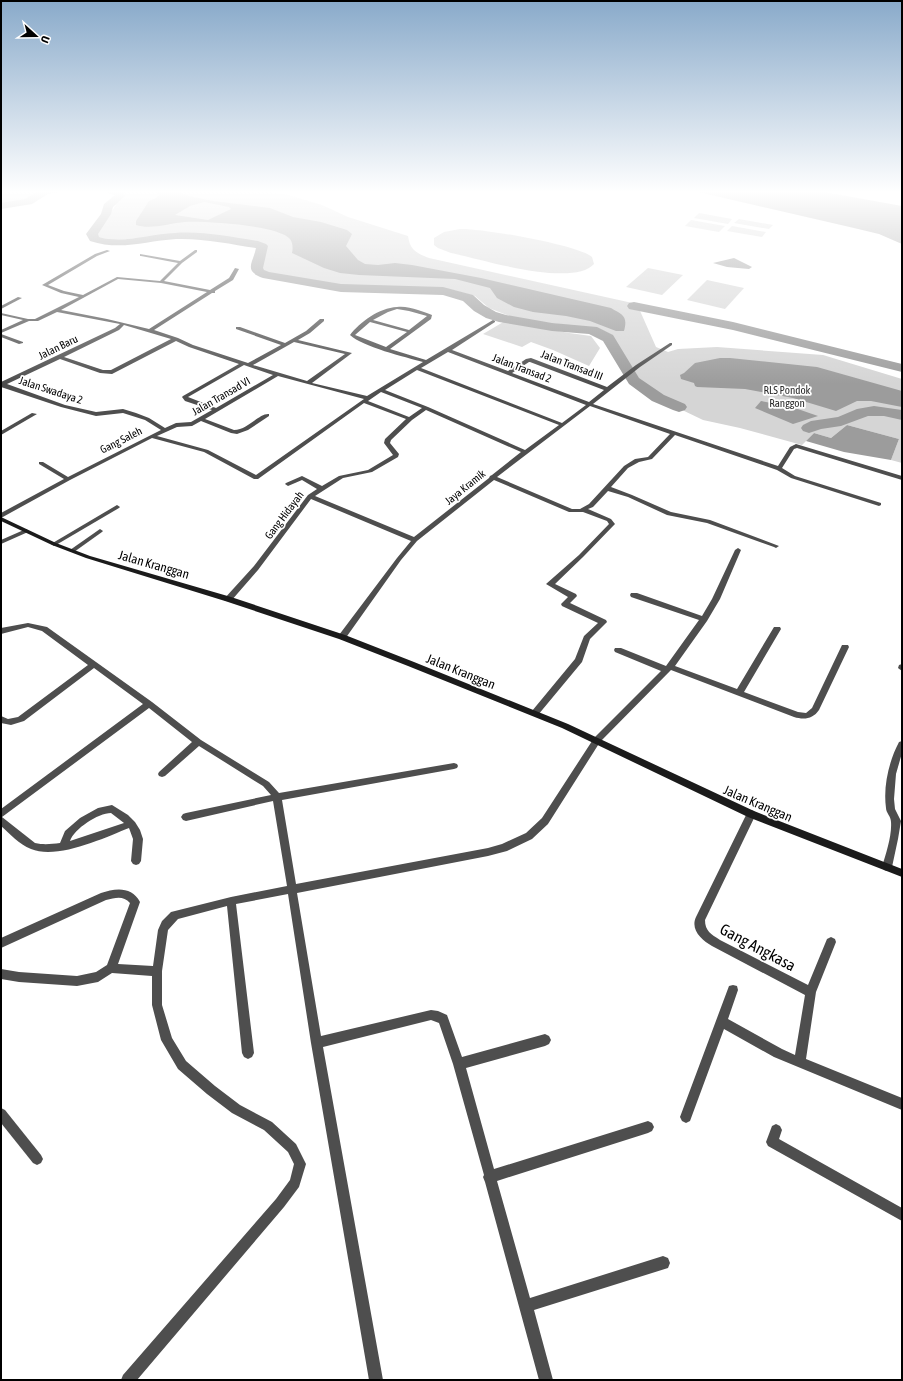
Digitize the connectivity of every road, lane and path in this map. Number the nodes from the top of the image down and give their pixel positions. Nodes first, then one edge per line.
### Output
1 (95, 255) edge
2 (144, 255) edge
3 (190, 255) edge
4 (181, 262) junction
5 (237, 269) dead end
6 (161, 282) junction
7 (213, 292) junction
8 (82, 296) junction
9 (20, 298) dead end
10 (1, 308) edge
11 (56, 311) junction
12 (1, 314) edge
13 (28, 320) junction
14 (322, 320) dead end
15 (370, 321) junction
16 (493, 321) dead end
17 (123, 324) junction
18 (238, 328) dead end
19 (149, 331) junction
20 (1, 332) edge
21 (411, 332) junction
22 (1, 336) edge
23 (176, 339) junction
24 (294, 340) junction
25 (21, 343) dead end
26 (284, 344) junction
27 (670, 344) dead end
28 (387, 349) junction
29 (448, 350) junction
30 (60, 357) junction
31 (428, 362) junction
32 (246, 364) junction
33 (417, 368) junction
34 (508, 373) junction
35 (277, 374) junction
36 (308, 383) junction
37 (2, 384) edge
38 (381, 390) junction
39 (609, 390) junction
40 (366, 400) junction
41 (589, 404) junction
42 (426, 408) junction
43 (215, 409) junction
44 (34, 414) dead end
45 (267, 416) dead end
46 (201, 419) junction
47 (410, 419) junction
48 (563, 425) junction
49 (165, 430) junction
50 (1, 433) edge
51 (674, 433) junction
52 (151, 436) junction
53 (525, 452) junction
54 (41, 463) dead end
55 (779, 469) junction
56 (492, 477) junction
57 (902, 478) edge
58 (68, 479) junction
59 (288, 484) dead end
60 (322, 488) junction
61 (606, 488) junction
62 (310, 496) junction
63 (879, 504) dead end
64 (117, 507) dead end
65 (584, 510) junction
66 (1, 516) edge
67 (1, 519) edge
68 (26, 531) junction
69 (100, 531) dead end
70 (415, 540) junction
71 (1, 542) edge
72 (54, 544) junction
73 (776, 546) dead end
74 (738, 550) dead end
75 (72, 551) junction
76 (634, 595) dead end
77 (228, 599) junction
78 (704, 619) junction
79 (777, 629) dead end
80 (1, 631) edge
81 (342, 638) junction
82 (845, 647) dead end
83 (618, 650) dead end
84 (93, 665) junction
85 (669, 669) junction
86 (739, 693) junction
87 (149, 704) junction
88 (535, 713) junction
89 (1, 719) edge
90 (597, 740) junction
91 (198, 742) junction
92 (902, 744) edge
93 (454, 766) dead end
94 (162, 774) dead end
95 (277, 798) junction
96 (1, 814) edge
97 (751, 814) junction
98 (186, 817) dead end
99 (1, 821) edge
100 (131, 824) junction
101 (63, 846) junction
102 (136, 861) dead end
103 (887, 867) junction
104 (902, 873) edge
105 (292, 889) junction
106 (231, 901) junction
107 (831, 942) dead end
108 (1, 943) edge
109 (111, 968) junction
110 (157, 971) junction
111 (1, 974) edge
112 (732, 990) dead end
113 (811, 992) junction
114 (721, 1021) junction
115 (545, 1040) dead end
116 (317, 1043) junction
117 (248, 1053) dead end
118 (800, 1061) junction
119 (459, 1064) junction
120 (902, 1104) edge
121 (1, 1114) edge
122 (686, 1116) dead end
123 (648, 1127) dead end
124 (776, 1130) dead end
125 (37, 1159) dead end
126 (489, 1176) junction
127 (902, 1215) edge
128 (663, 1262) dead end
129 (526, 1306) junction
130 (128, 1380) edge
131 (376, 1380) edge
132 (546, 1380) edge

1 - 8 street
2 - 4 street
3 - 4 street
4 - 6 street
5 - 7 street
6 - 7 street
6 - 8 street
7 - 19 street
8 - 11 street
9 - 10 street
11 - 13 street
11 - 17 street
12 - 13 street
13 - 20 street
14 - 24 street
15 - 21 street
15 - 21 street
15 - 28 street
16 - 29 street
17 - 19 street
17 - 30 street, Jalan Baru
18 - 26 street
19 - 23 street
21 - 28 street
22 - 25 street
23 - 30 street
23 - 32 street
24 - 26 street
24 - 36 street
26 - 32 street
27 - 39 street, Jaya Kramik
28 - 31 street
29 - 31 street
29 - 34 street, Jalan Transad 2
30 - 37 street, Jalan Baru
31 - 33 street
32 - 35 street
32 - 43 street
33 - 38 street
33 - 48 street
34 - 39 street, Jalan Transad III
34 - 41 street, Jalan Transad 2
35 - 36 street
35 - 43 street, Jalan Transad VI
36 - 40 street
37 - 49 street, Jalan Swadaya 2
38 - 40 street
38 - 42 street
39 - 41 street, Jaya Kramik
40 - 47 street
40 - 52 street, Gang Saleh
41 - 48 street, Jaya Kramik
41 - 51 street, Jalan Transad 2
42 - 47 street, Gang Hidayah
42 - 53 street
43 - 46 street, Jalan Transad VI
44 - 50 street
45 - 46 street
46 - 49 street, Jalan Transad VI
47 - 60 street, Gang Hidayah
48 - 53 street, Jaya Kramik
49 - 52 street, Jalan Transad VI
51 - 55 street, Jalan Transad 2
51 - 61 street
52 - 58 street, Gang Saleh
53 - 56 street, Jaya Kramik
54 - 58 street
55 - 57 street
55 - 63 street, Jalan Transad 2
56 - 65 street
56 - 70 street, Jaya Kramik
58 - 66 street, Gang Saleh
59 - 60 street
60 - 62 street, Gang Hidayah
61 - 65 street
61 - 73 street
62 - 70 street
62 - 77 street, Gang Hidayah
64 - 72 street
65 - 88 street
67 - 68 main road, Jalan Kranggan
68 - 71 street
68 - 72 main road, Jalan Kranggan
69 - 75 street
70 - 81 street, Jaya Kramik
72 - 75 main road, Jalan Kranggan
74 - 78 street
75 - 77 main road, Jalan Kranggan
76 - 78 street
77 - 81 main road, Jalan Kranggan
78 - 85 street
79 - 86 street
80 - 84 street
81 - 88 main road, Jalan Kranggan
82 - 86 street
83 - 85 street
84 - 87 street
84 - 89 street
85 - 86 street
85 - 90 street
87 - 91 street
87 - 96 street
88 - 90 main road, Jalan Kranggan
90 - 97 main road, Jalan Kranggan
90 - 105 street
91 - 94 street
91 - 95 street
92 - 103 street
93 - 95 street
95 - 98 street
95 - 105 street
97 - 103 main road, Jalan Kranggan
97 - 113 street, Gang Angkasa
99 - 101 street
100 - 101 street
100 - 101 street
100 - 102 street
103 - 104 main road, Jalan Kranggan
105 - 106 street
105 - 116 street
106 - 110 street
106 - 117 street
107 - 113 street
108 - 109 street
109 - 110 street
109 - 111 street
110 - 130 street
112 - 114 street
113 - 118 street
114 - 118 street
114 - 122 street
115 - 119 street
116 - 119 street
116 - 131 street
118 - 120 street
119 - 126 street
121 - 125 street
123 - 126 street
124 - 127 street
126 - 129 street
128 - 129 street
129 - 132 street

